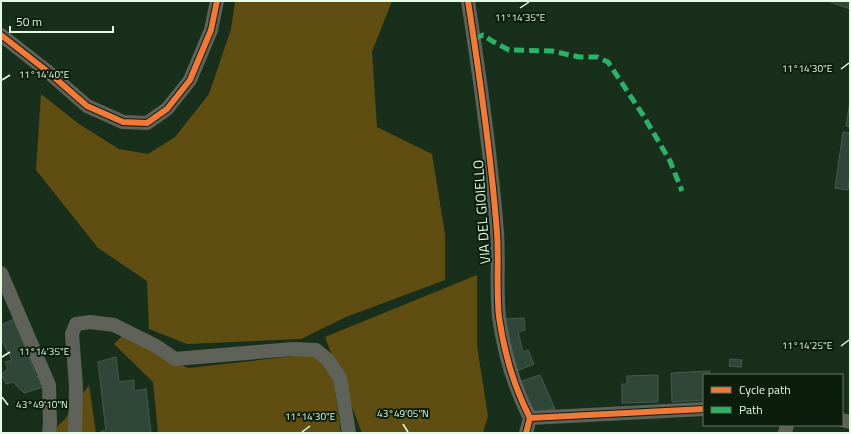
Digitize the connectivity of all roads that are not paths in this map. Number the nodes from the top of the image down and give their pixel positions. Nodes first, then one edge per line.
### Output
1 (217, 1) edge
2 (468, 1) edge
3 (1, 35) edge
4 (1, 273) edge
5 (703, 409) edge
6 (530, 418) junction
7 (49, 433) edge
8 (75, 433) edge
9 (349, 433) edge
10 (526, 433) edge

1 - 3 street
2 - 6 street, VIA DEL GIOIELLO
4 - 7 street
5 - 6 street
6 - 10 street
8 - 9 street

